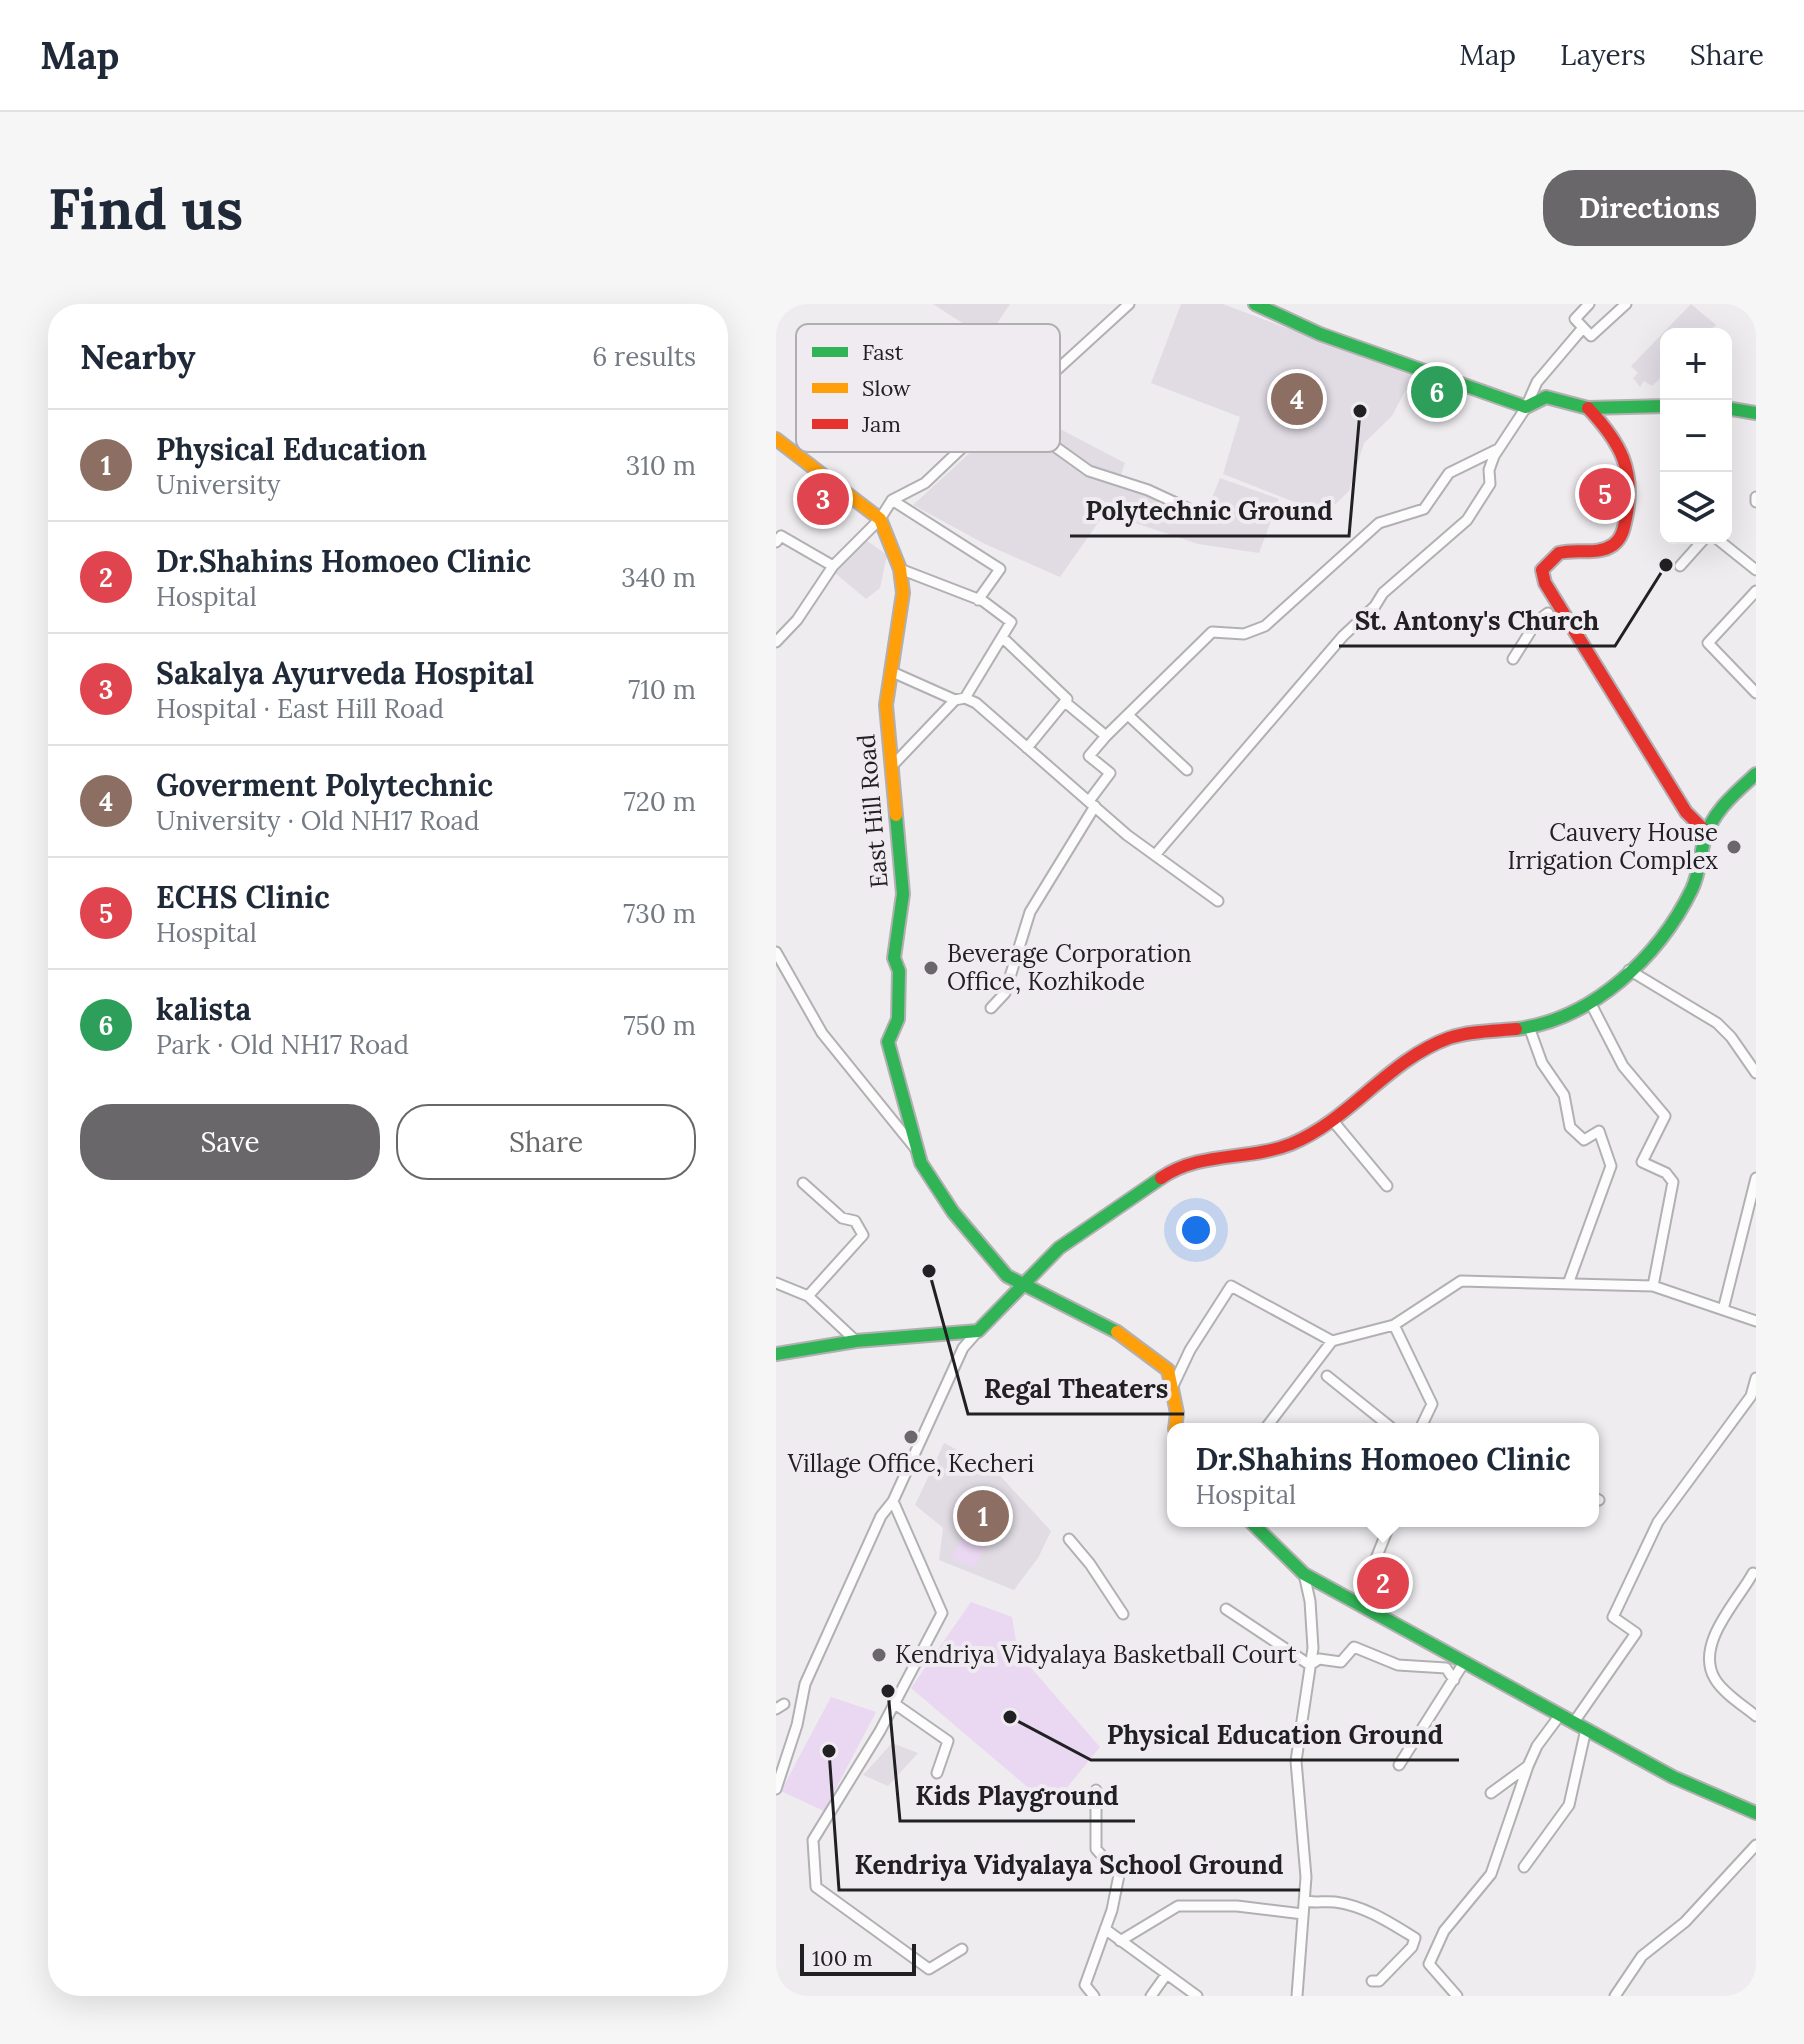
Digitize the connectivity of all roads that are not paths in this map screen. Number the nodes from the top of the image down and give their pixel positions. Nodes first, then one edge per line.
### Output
1 (1129, 304) edge
2 (1255, 304) edge
3 (1589, 304) edge
4 (1626, 304) edge
5 (1582, 329) junction
6 (1060, 367) edge
7 (1660, 406) edge
8 (1526, 407) junction
9 (1588, 408) junction
10 (1732, 409) edge
11 (1756, 413) edge
12 (776, 439) edge
13 (1498, 449) junction
14 (1060, 450) edge
15 (960, 452) edge
16 (892, 500) junction
17 (1189, 509) dead end
18 (880, 519) junction
19 (776, 542) edge
20 (1700, 544) edge
21 (1724, 544) edge
22 (833, 566) junction
23 (1680, 566) dead end
24 (900, 569) junction
25 (1756, 570) edge
26 (1756, 591) edge
27 (978, 600) junction
28 (1548, 613) dead end
29 (1002, 637) junction
30 (776, 642) edge
31 (1513, 659) dead end
32 (890, 671) junction
33 (1756, 693) edge
34 (960, 699) junction
35 (1065, 702) junction
36 (1128, 715) junction
37 (1106, 736) junction
38 (1027, 748) junction
39 (891, 767) junction
40 (1187, 770) dead end
41 (1756, 774) edge
42 (1092, 804) junction
43 (1707, 833) junction
44 (1155, 855) junction
45 (1218, 901) dead end
46 (776, 952) edge
47 (1629, 970) junction
48 (1590, 1002) junction
49 (991, 1008) dead end
50 (1529, 1027) junction
51 (1756, 1073) edge
52 (1333, 1121) junction
53 (918, 1152) junction
54 (1756, 1178) edge
55 (803, 1183) dead end
56 (1387, 1186) dead end
57 (776, 1283) edge
58 (1023, 1284) junction
59 (1568, 1284) junction
60 (1653, 1286) junction
61 (808, 1296) junction
62 (1723, 1310) junction
63 (1756, 1321) edge
64 (1394, 1325) junction
65 (978, 1331) junction
66 (856, 1341) junction
67 (1332, 1341) junction
68 (776, 1354) edge
69 (1327, 1376) dead end
70 (1756, 1378) edge
71 (1172, 1388) junction
72 (1176, 1423) edge
73 (1270, 1423) edge
74 (1386, 1423) edge
75 (1423, 1423) edge
76 (893, 1501) junction
77 (1256, 1527) edge
78 (1389, 1527) edge
79 (1069, 1539) dead end
80 (1755, 1572) edge
81 (1304, 1574) junction
82 (1359, 1601) junction
83 (1226, 1609) dead end
84 (1123, 1614) dead end
85 (1465, 1661) junction
86 (1310, 1665) junction
87 (1454, 1680) junction
88 (895, 1704) junction
89 (1560, 1715) junction
90 (1756, 1716) edge
91 (1574, 1722) junction
92 (1586, 1729) junction
93 (1399, 1765) dead end
94 (1528, 1766) junction
95 (937, 1773) dead end
96 (776, 1789) edge
97 (1096, 1790) dead end
98 (1491, 1793) dead end
99 (1755, 1811) edge
100 (1756, 1845) edge
101 (1524, 1867) dead end
102 (1304, 1901) junction
103 (1303, 1914) junction
104 (1105, 1929) junction
105 (1120, 1941) junction
106 (962, 1949) dead end
107 (1166, 1975) junction
108 (1372, 1981) dead end
109 (1094, 1996) edge
110 (1151, 1996) edge
111 (1197, 1996) edge
112 (1297, 1996) edge
113 (1457, 1996) edge
114 (1615, 1996) edge

1 - 6 street
2 - 8 main road
3 - 5 street
4 - 5 street
5 - 8 street
7 - 9 main road
8 - 9 main road
8 - 13 street
9 - 43 main road
10 - 11 main road
12 - 18 main road
13 - 36 street
13 - 44 street
14 - 17 street
15 - 16 street
16 - 18 street
16 - 27 street
18 - 22 street
18 - 24 main road, East Hill Road
19 - 22 street
20 - 23 street
21 - 25 street
22 - 30 street
24 - 27 street
24 - 32 main road, East Hill Road
26 - 33 street
27 - 29 street
28 - 31 street
29 - 34 street
29 - 35 street
32 - 34 street
32 - 39 main road, East Hill Road
34 - 38 street
34 - 39 street
35 - 37 street
35 - 38 street
36 - 37 street
36 - 40 street
37 - 42 street
38 - 42 street
39 - 53 main road, East Hill Road
41 - 43 main road
42 - 44 street
42 - 49 street
43 - 47 main road
44 - 45 street
46 - 53 street
47 - 48 main road
47 - 51 street
48 - 50 main road
48 - 60 street
50 - 52 main road
50 - 59 street
52 - 56 street
52 - 58 main road
53 - 58 main road, East Hill Road
54 - 62 street
55 - 61 street
57 - 61 street
58 - 65 main road
58 - 71 main road, East Hill Road
59 - 60 street
59 - 64 street
60 - 62 street
61 - 66 street
62 - 63 street
64 - 67 street
64 - 75 street
65 - 66 main road
65 - 76 street
66 - 68 main road
67 - 71 street
67 - 73 street
69 - 74 street
70 - 91 street
71 - 72 main road
76 - 88 street
76 - 96 street
77 - 81 main road
78 - 82 street
79 - 84 street
80 - 90 street
81 - 82 main road
81 - 86 street
82 - 85 main road
83 - 86 street
85 - 87 street
85 - 89 main road
86 - 87 street
86 - 102 street
87 - 93 street
88 - 95 street
88 - 106 street
89 - 91 main road
89 - 94 street
91 - 92 main road
92 - 99 main road
92 - 101 street
94 - 98 street
94 - 113 street
97 - 104 street
100 - 114 street
102 - 103 street
102 - 108 street
103 - 105 street
103 - 112 street
104 - 105 street
104 - 109 street
105 - 107 street
107 - 110 street
107 - 111 street

